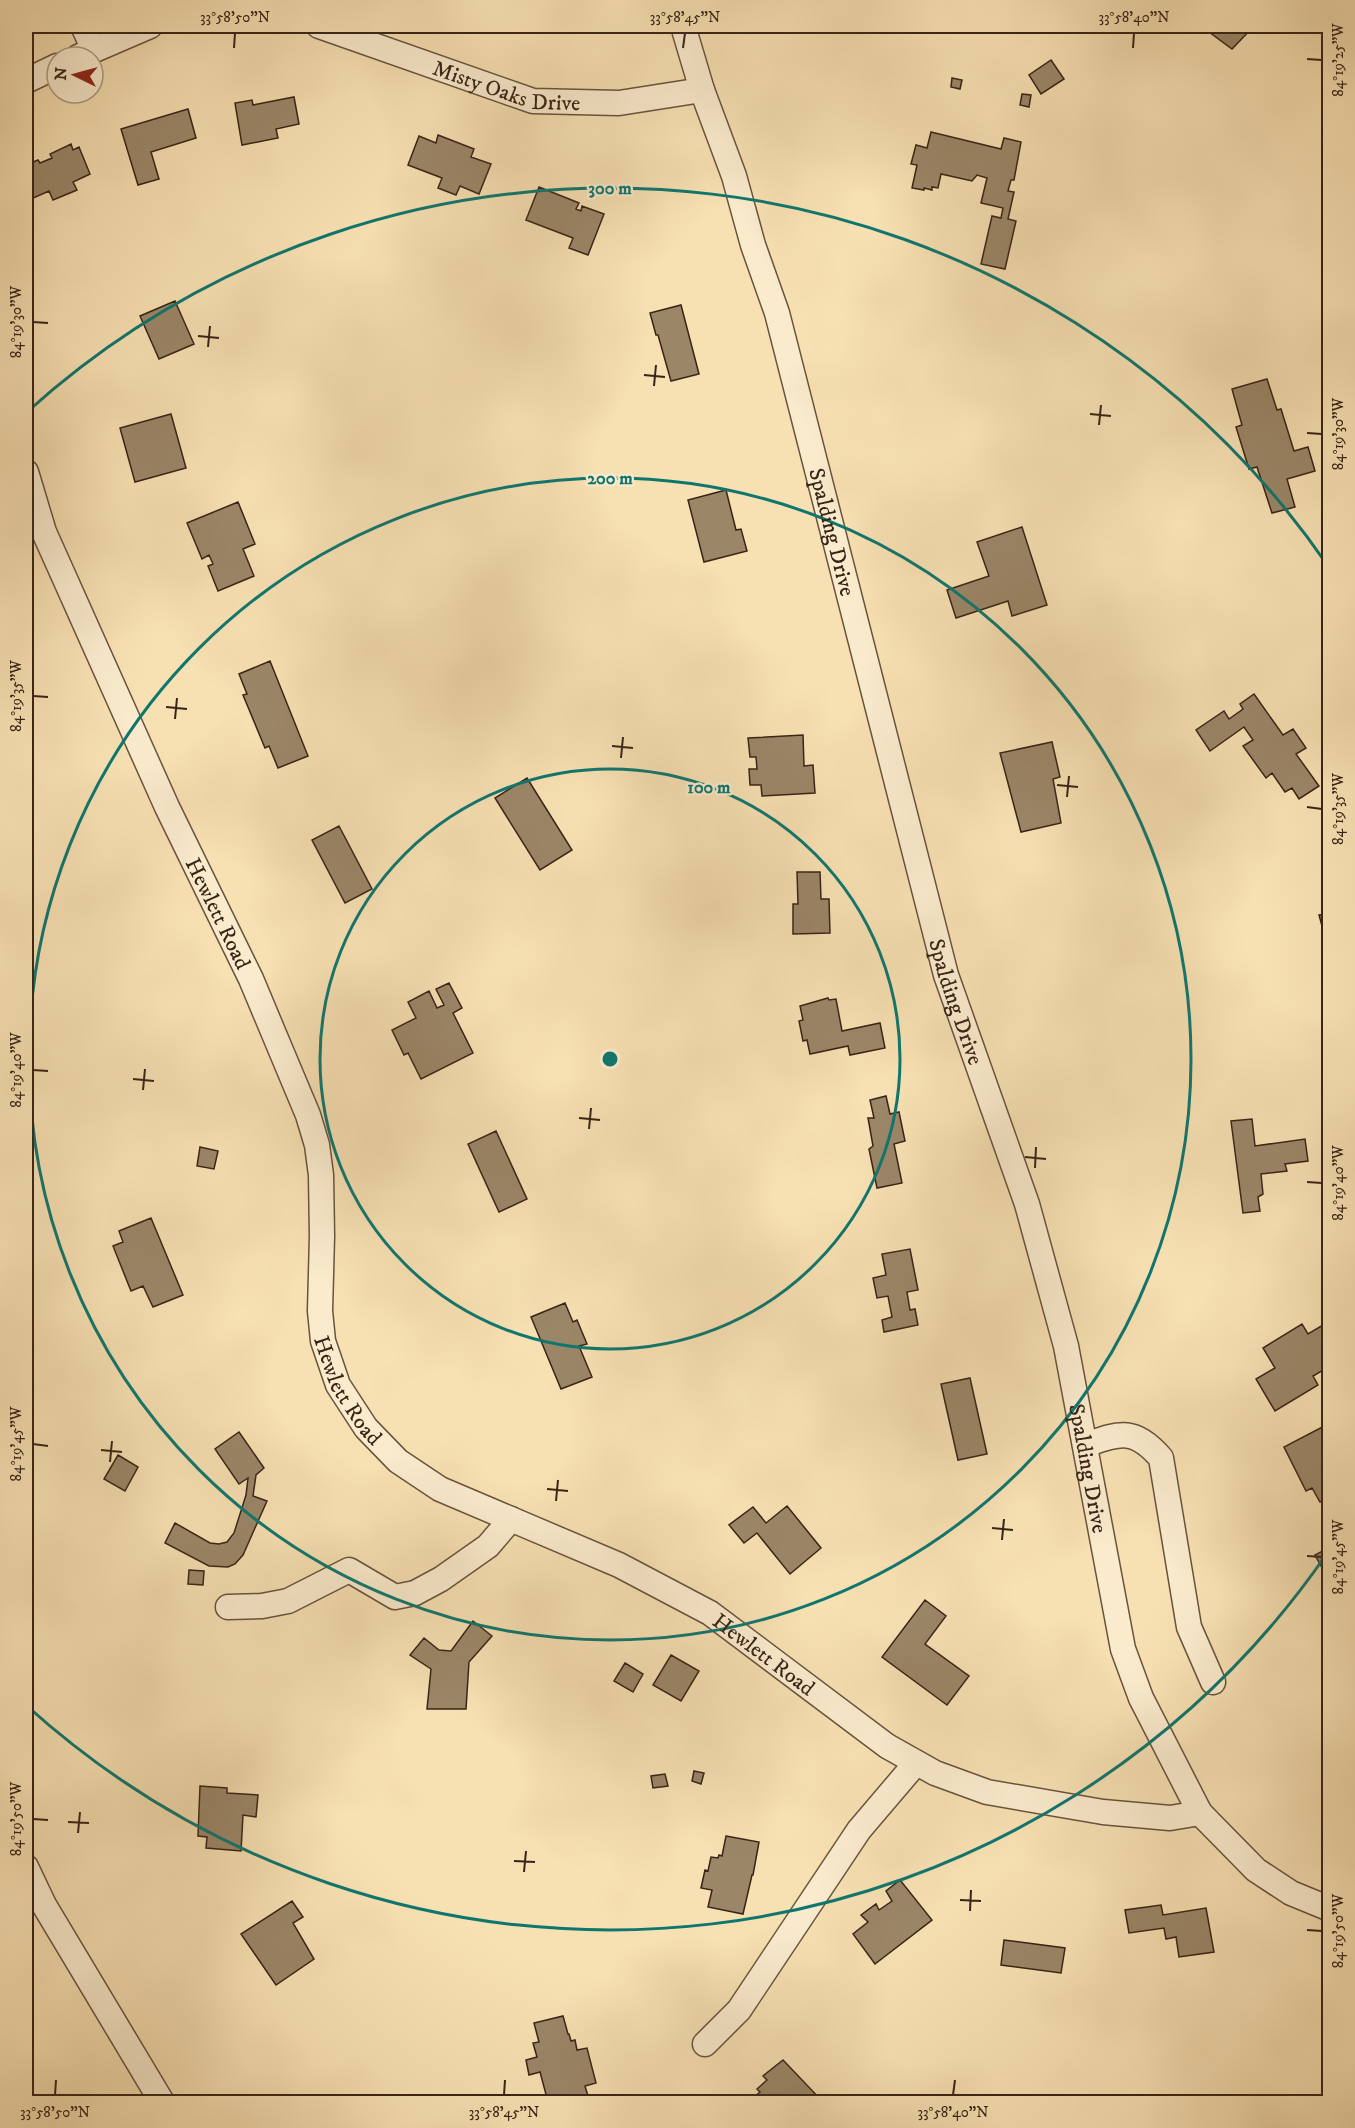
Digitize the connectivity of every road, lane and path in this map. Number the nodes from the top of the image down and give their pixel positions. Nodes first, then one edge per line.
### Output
1 (83, 26) edge
2 (150, 26) edge
3 (319, 26) edge
4 (683, 26) edge
5 (85, 45) edge
6 (105, 45) edge
7 (45, 72) edge
8 (26, 81) edge
9 (702, 90) junction
10 (26, 472) edge
11 (1085, 1445) junction
12 (510, 1519) junction
13 (228, 1607) dead end
14 (1213, 1682) dead end
15 (916, 1763) junction
16 (1200, 1813) junction
17 (26, 1867) edge
18 (1329, 1909) edge
19 (705, 2044) dead end
20 (162, 2103) edge

1 - 5 street
2 - 6 street
3 - 9 street, Misty Oaks Drive
4 - 9 street, Spalding Drive
7 - 8 street
9 - 11 street, Spalding Drive
10 - 12 street, Hewlett Road
11 - 14 street
11 - 16 street, Spalding Drive
12 - 13 street
12 - 15 street, Hewlett Road
15 - 16 street, Hewlett Road
15 - 19 street
16 - 18 street, Spalding Drive
17 - 20 street

